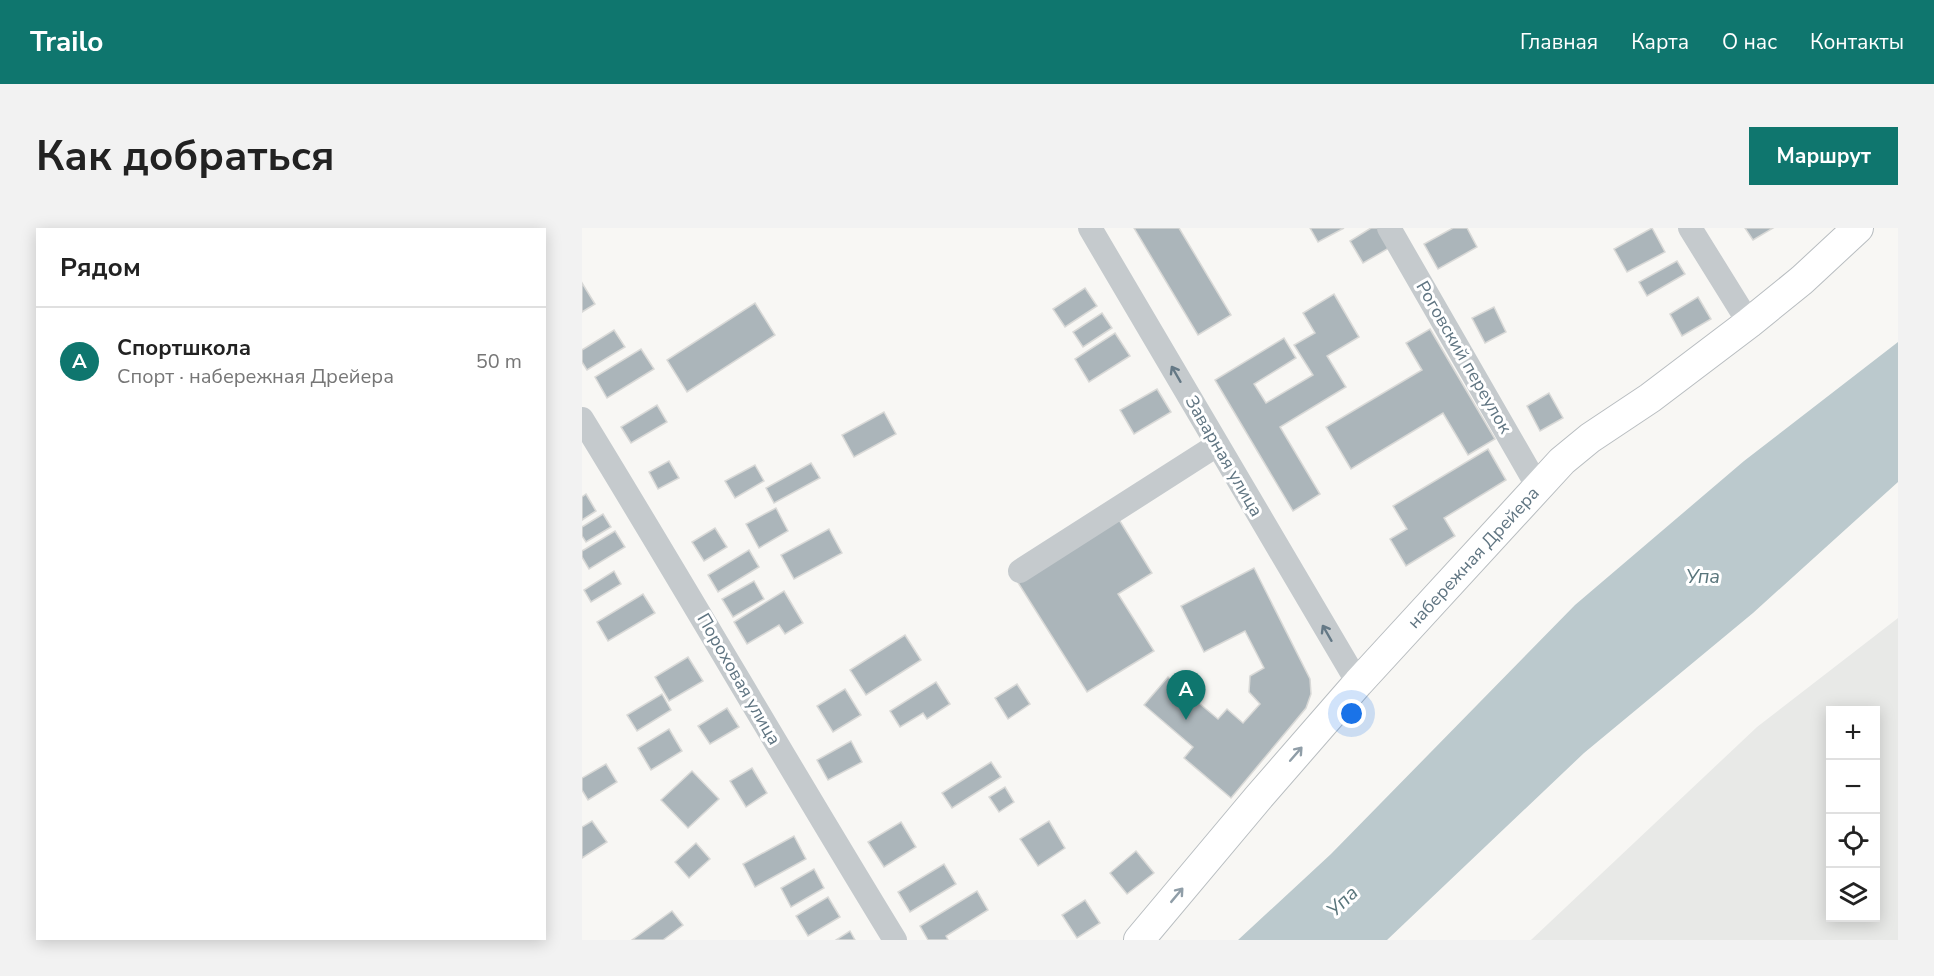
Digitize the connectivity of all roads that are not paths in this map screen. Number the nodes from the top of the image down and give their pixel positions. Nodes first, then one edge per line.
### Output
1 (1090, 228) edge
2 (1389, 228) edge
3 (1690, 228) edge
4 (1858, 228) edge
5 (1749, 323) junction
6 (582, 419) edge
7 (1217, 445) junction
8 (1538, 486) junction
9 (1020, 571) dead end
10 (1358, 683) junction
11 (895, 940) edge
12 (1139, 940) edge

7 -> 1 street, Заварная улица
2 - 8 street, Роговский переулок
3 - 5 street
4 - 5 main road, набережная Дрейера
5 - 8 main road, набережная Дрейера
6 - 11 street, Пороховая улица
7 - 9 street
10 -> 7 street, Заварная улица
8 - 10 main road, набережная Дрейера
12 -> 10 main road, набережная Дрейера

